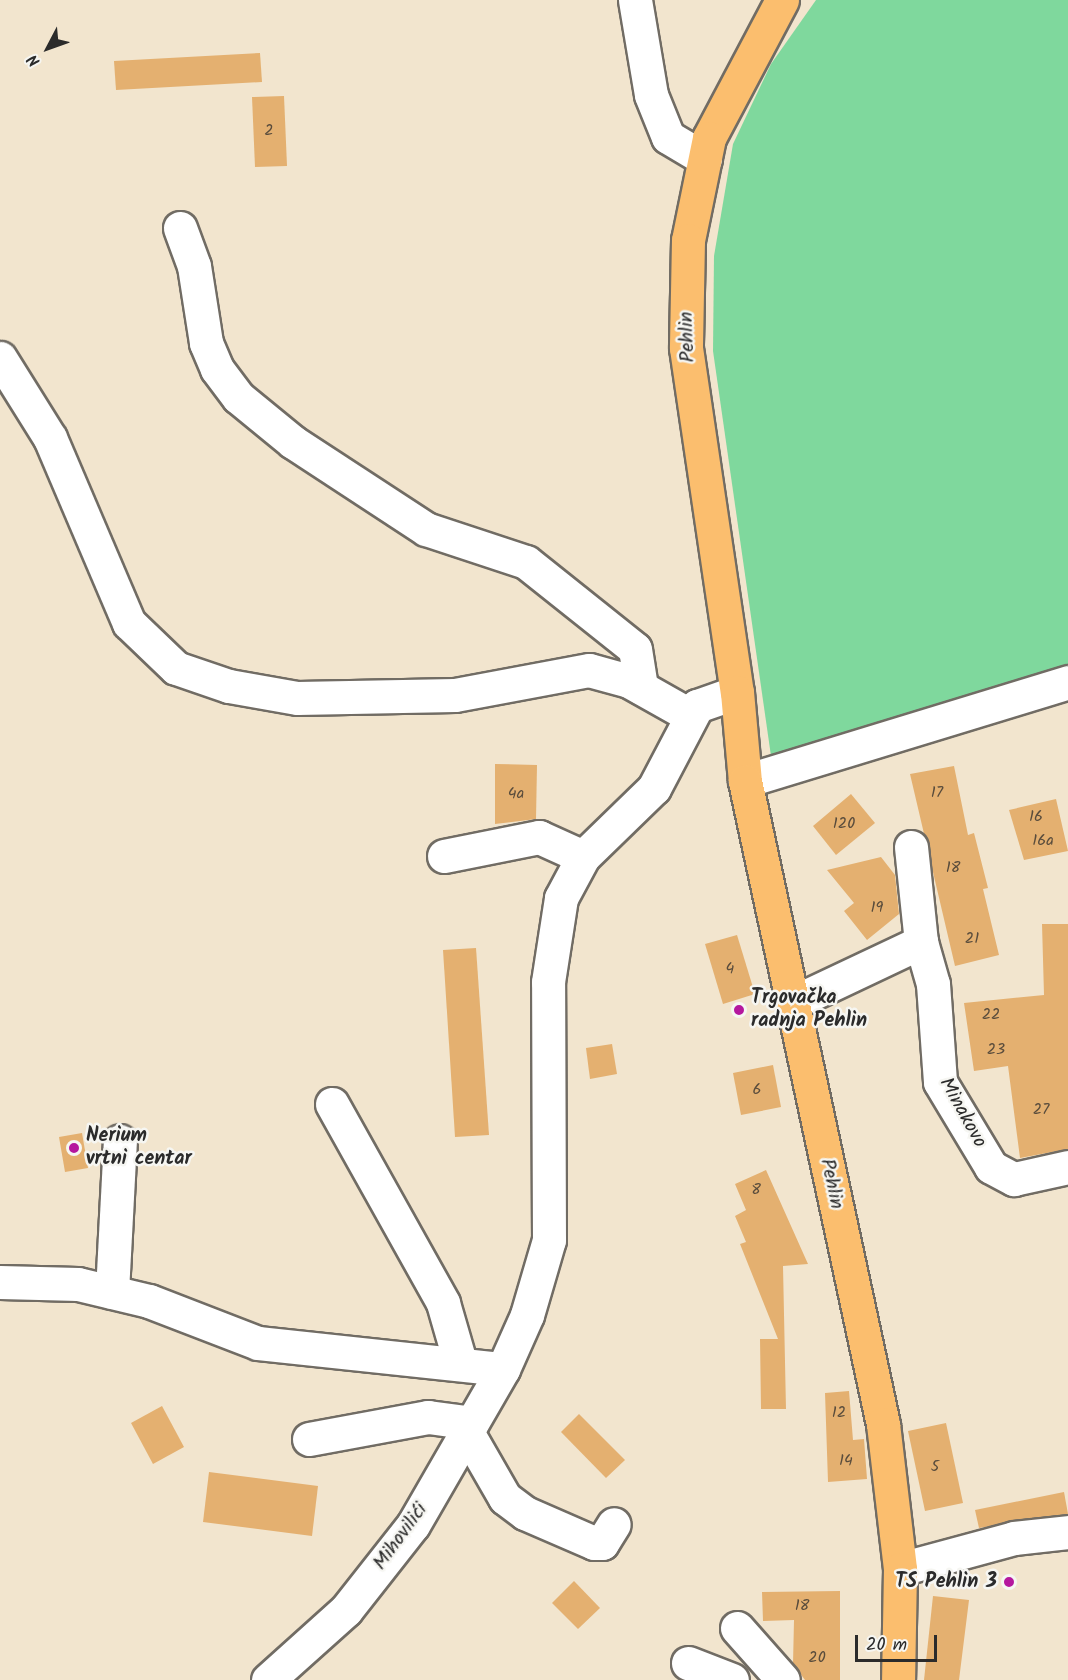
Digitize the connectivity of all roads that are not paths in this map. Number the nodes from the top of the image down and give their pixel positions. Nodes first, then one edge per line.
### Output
1 (635, 0) edge
2 (782, 0) edge
3 (705, 159) junction
4 (180, 228) dead end
5 (0, 358) edge
6 (1068, 682) edge
7 (641, 688) junction
8 (737, 692) junction
9 (691, 716) junction
10 (745, 781) junction
11 (911, 847) dead end
12 (444, 856) dead end
13 (584, 857) junction
14 (921, 942) junction
15 (792, 1003) junction
16 (332, 1104) dead end
17 (120, 1141) dead end
18 (1068, 1167) edge
19 (0, 1282) edge
20 (112, 1292) junction
21 (460, 1362) junction
22 (503, 1369) junction
23 (469, 1427) junction
24 (309, 1439) dead end
25 (614, 1524) dead end
26 (1068, 1532) edge
27 (900, 1569) junction
28 (737, 1628) dead end
29 (688, 1663) dead end
30 (268, 1680) edge
31 (732, 1680) edge
32 (783, 1680) edge
33 (898, 1680) edge

1 - 3 street
2 - 3 main road, Pehlin
3 - 8 main road, Pehlin
4 - 7 street
5 - 7 street
6 - 10 street
7 - 9 street
8 - 9 street
8 - 10 main road, Pehlin
9 - 13 street
10 - 15 main road, Pehlin
11 - 14 street, Minakovo
12 - 13 street
13 - 22 street
14 - 15 street
14 - 18 street, Minakovo
15 - 27 main road, Pehlin
16 - 21 street
17 - 20 street
19 - 20 street
20 - 21 street
21 - 22 street
22 - 23 street, Mihovilići
23 - 24 street
23 - 25 street
23 - 30 street, Mihovilići
26 - 27 street
27 - 33 main road, Pehlin
28 - 32 street
29 - 31 street

